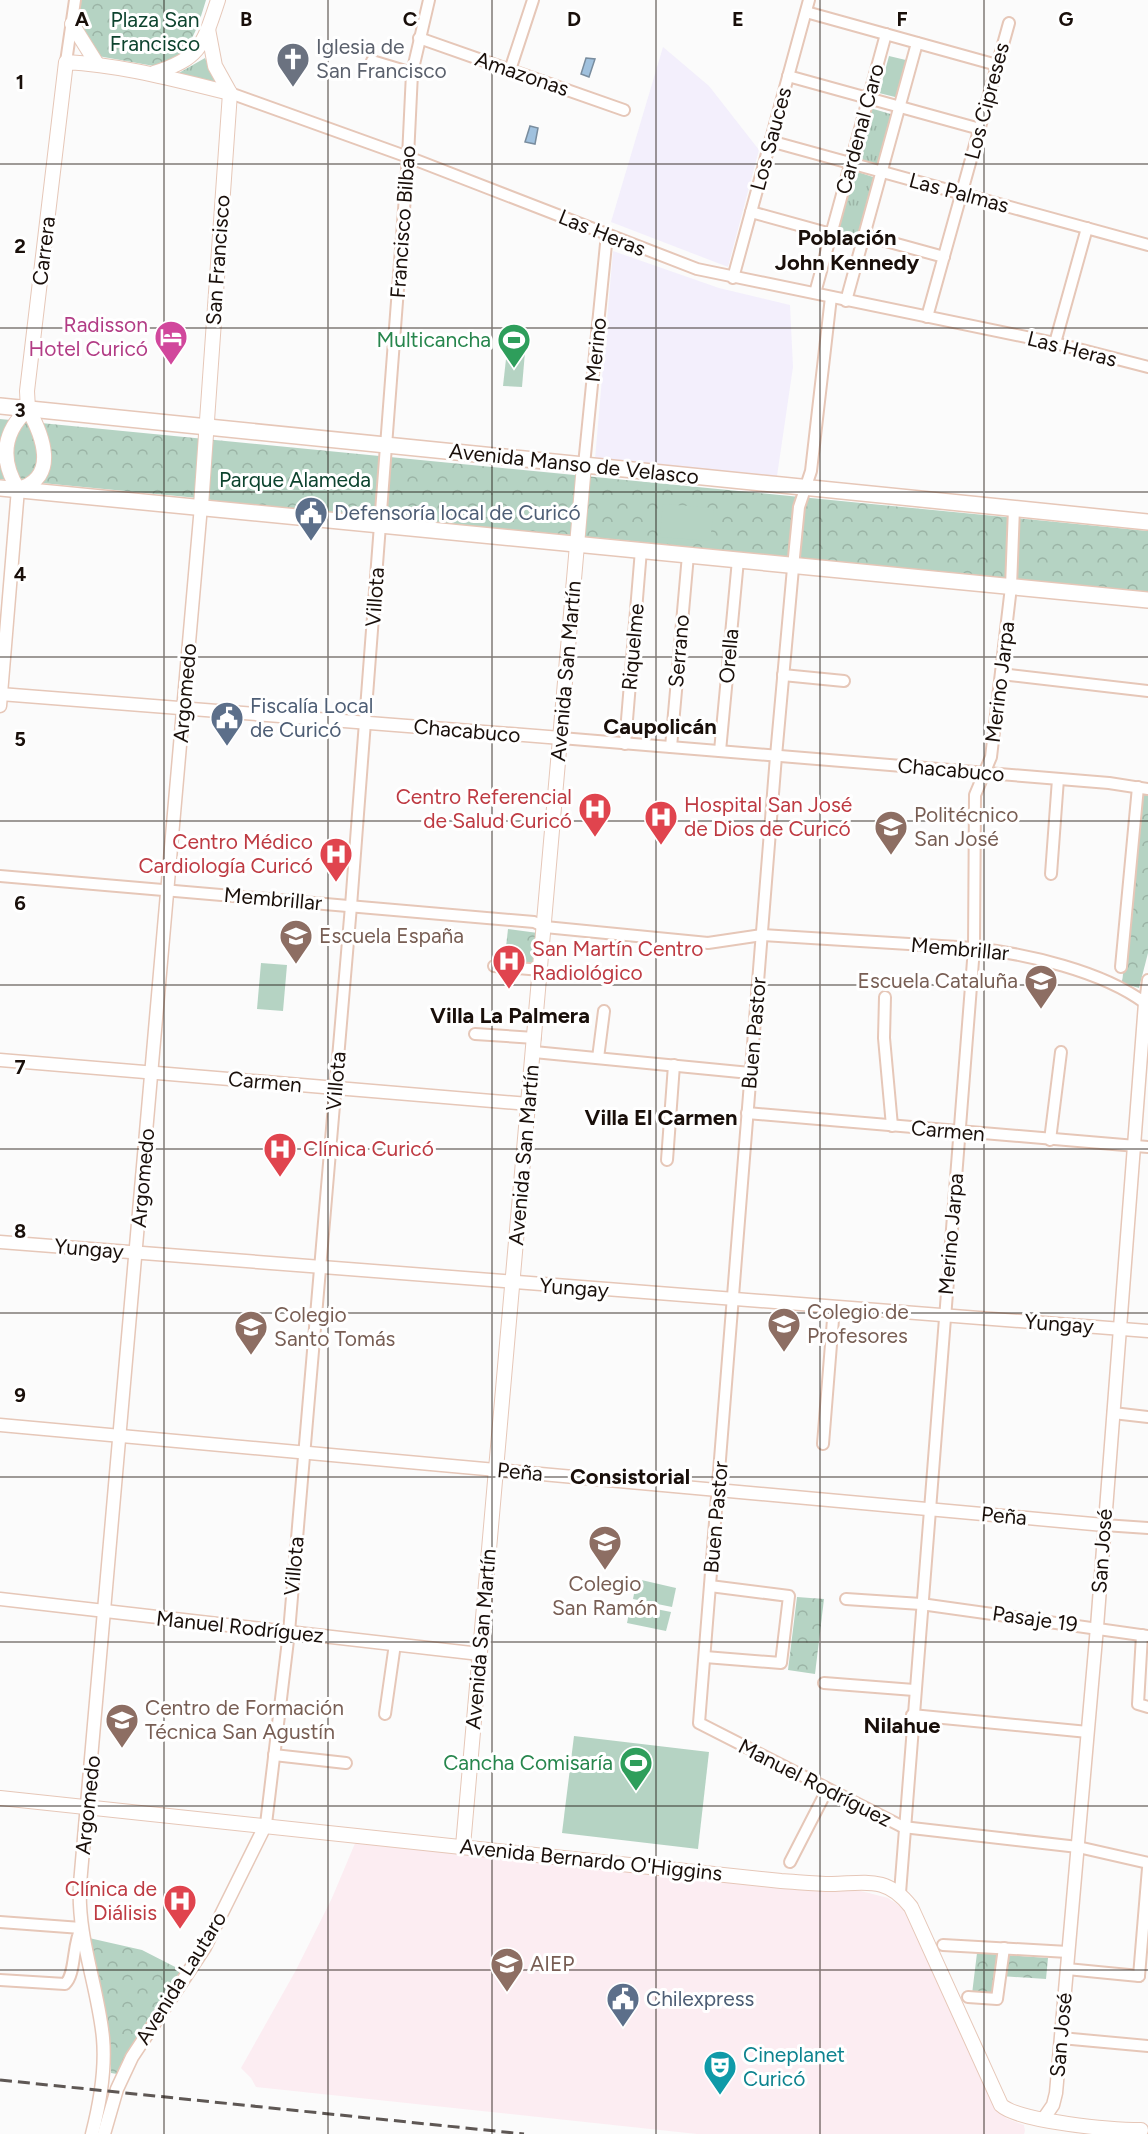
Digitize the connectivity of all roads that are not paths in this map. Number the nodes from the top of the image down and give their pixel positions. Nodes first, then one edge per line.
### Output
1 (75, 0) edge
2 (218, 0) edge
3 (429, 0) edge
4 (533, 0) edge
5 (809, 0) edge
6 (806, 12) junction
7 (72, 24) junction
8 (1008, 24) dead end
9 (208, 29) junction
10 (886, 34) junction
11 (419, 38) junction
12 (917, 43) junction
13 (372, 61) dead end
14 (66, 62) junction
15 (97, 63) junction
16 (997, 65) junction
17 (510, 70) junction
18 (412, 73) junction
19 (152, 74) junction
20 (788, 76) junction
21 (230, 93) junction
22 (869, 98) junction
23 (899, 106) junction
24 (624, 110) dead end
25 (980, 129) junction
26 (770, 141) junction
27 (408, 157) junction
28 (850, 163) junction
29 (881, 172) junction
30 (962, 194) junction
31 (751, 212) junction
32 (1087, 228) junction
33 (607, 234) junction
34 (831, 234) junction
35 (864, 235) junction
36 (1148, 245) edge
37 (944, 257) junction
38 (733, 278) junction
39 (815, 293) junction
40 (831, 297) junction
41 (846, 301) junction
42 (927, 317) junction
43 (1054, 342) junction
44 (1148, 367) edge
45 (0, 406) edge
46 (28, 409) junction
47 (206, 426) junction
48 (386, 445) junction
49 (584, 465) junction
50 (804, 487) junction
51 (0, 488) edge
52 (18, 489) junction
53 (201, 506) junction
54 (1014, 508) junction
55 (1148, 522) edge
56 (380, 525) junction
57 (577, 544) junction
58 (641, 550) junction
59 (688, 555) junction
60 (738, 560) junction
61 (793, 566) junction
62 (1011, 587) junction
63 (1148, 600) edge
64 (1002, 674) junction
65 (783, 675) junction
66 (844, 681) dead end
67 (1148, 691) edge
68 (0, 698) edge
69 (183, 708) junction
70 (365, 723) junction
71 (561, 738) junction
72 (625, 744) junction
73 (671, 747) junction
74 (720, 751) junction
75 (776, 756) junction
76 (985, 772) junction
77 (1058, 779) junction
78 (1143, 788) edge
79 (1051, 874) dead end
80 (0, 876) edge
81 (168, 890) junction
82 (351, 906) junction
83 (545, 927) junction
84 (762, 935) junction
85 (974, 948) junction
86 (494, 966) dead end
87 (1121, 967) dead end
88 (541, 970) junction
89 (1148, 980) edge
90 (885, 997) dead end
91 (1146, 1004) edge
92 (604, 1011) dead end
93 (475, 1034) dead end
94 (534, 1045) junction
95 (1061, 1052) dead end
96 (598, 1058) junction
97 (0, 1060) edge
98 (674, 1065) junction
99 (152, 1073) junction
100 (750, 1073) junction
101 (335, 1087) junction
102 (529, 1104) junction
103 (747, 1113) junction
104 (892, 1126) junction
105 (959, 1132) junction
106 (1050, 1140) junction
107 (1133, 1146) junction
108 (1148, 1147) edge
109 (666, 1160) dead end
110 (0, 1242) edge
111 (137, 1252) junction
112 (320, 1267) junction
113 (513, 1283) junction
114 (733, 1300) junction
115 (834, 1307) junction
116 (944, 1316) junction
117 (1119, 1329) junction
118 (1148, 1331) edge
119 (1113, 1413) junction
120 (1148, 1417) edge
121 (0, 1425) edge
122 (121, 1436) junction
123 (823, 1444) dead end
124 (304, 1453) junction
125 (496, 1470) junction
126 (718, 1490) junction
127 (929, 1509) junction
128 (1104, 1525) junction
129 (1148, 1528) edge
130 (710, 1586) junction
131 (0, 1599) edge
132 (846, 1599) dead end
133 (921, 1604) junction
134 (106, 1611) junction
135 (1097, 1627) junction
136 (289, 1632) junction
137 (1145, 1635) edge
138 (394, 1644) junction
139 (480, 1654) junction
140 (705, 1657) junction
141 (824, 1683) dead end
142 (914, 1690) junction
143 (1143, 1706) edge
144 (385, 1714) dead end
145 (912, 1715) junction
146 (699, 1723) joint
147 (1088, 1732) junction
148 (274, 1755) junction
149 (346, 1763) dead end
150 (827, 1790) junction
151 (0, 1798) edge
152 (88, 1807) junction
153 (266, 1824) junction
154 (903, 1827) junction
155 (463, 1846) junction
156 (1077, 1847) junction
157 (790, 1862) dead end
158 (1148, 1863) edge
159 (1148, 1868) edge
160 (900, 1893) junction
161 (0, 1922) edge
162 (81, 1928) junction
163 (943, 1945) dead end
164 (1004, 1948) junction
165 (1068, 1952) junction
166 (1067, 1969) junction
167 (1143, 1972) edge
168 (0, 1980) edge
169 (968, 1997) dead end
170 (1061, 2038) junction
171 (1148, 2046) edge
172 (1044, 2118) junction
173 (1143, 2128) edge
174 (1111, 2131) edge
175 (92, 2134) edge
176 (104, 2134) edge

1 - 7 street, Carrera
2 - 9 main road
3 - 11 street, Francisco Bilbao
4 - 17 street
5 - 6 street, Los Sauces
6 - 10 street
6 - 20 street, Los Sauces
7 - 14 street, Carrera
7 - 15 main road
8 - 16 street, Los Cipreses
9 - 19 main road
9 - 21 main road
10 - 12 street
10 - 22 street, Cardenal Caro
11 - 17 street, Amazonas
11 - 18 street, Francisco Bilbao
12 - 16 street
12 - 23 street, Cardenal Caro
13 - 18 street
14 - 15 main road, Las Heras
14 - 46 main road, Carrera
15 - 19 main road, Las Heras
16 - 25 street, Los Cipreses
17 - 24 street, Amazonas
18 - 27 street, Francisco Bilbao
19 - 21 main road, Las Heras
20 - 22 street
20 - 26 street, Los Sauces
21 - 27 street, Las Heras
21 - 47 main road, San Francisco
22 - 23 street
22 - 28 street, Cardenal Caro
23 - 25 street
23 - 29 street, Cardenal Caro
25 - 30 street, Los Cipreses
26 - 28 street, Las Palmas
26 - 31 street, Los Sauces
27 - 33 street, Las Heras
27 - 48 street, Francisco Bilbao
28 - 29 street, Las Palmas
28 - 34 street, Cardenal Caro
29 - 30 street, Las Palmas
29 - 35 street, Cardenal Caro
30 - 32 street, Las Palmas
30 - 37 street, Los Cipreses
31 - 34 street
31 - 38 street, Los Sauces
32 - 36 street, Las Palmas
32 - 43 street
33 - 38 street, Las Heras
33 - 49 street, Merino
34 - 39 street, Cardenal Caro
35 - 37 street
35 - 41 street, Cardenal Caro
37 - 42 street, Los Cipreses
38 - 39 street, Las Heras
39 - 40 street, Las Heras
40 - 41 street, Las Heras
40 - 50 street
41 - 42 street, Las Heras
42 - 43 street, Las Heras
43 - 44 street, Las Heras
45 - 46 main road, Avenida Manso de Velasco
46 - 47 main road, Avenida Manso de Velasco
46 - 52 main road
46 - 52 main road
47 - 48 main road, Avenida Manso de Velasco
47 - 53 main road, Argomedo
48 - 49 main road, Avenida Manso de Velasco
48 - 56 street, Villota
49 - 50 main road, Avenida Manso de Velasco
49 - 57 main road, Avenida San Martín
50 - 54 main road, Avenida Manso de Velasco
50 - 61 street, Buen Pastor
51 - 52 main road
52 - 53 main road
52 - 68 street
53 - 56 main road
53 - 69 street, Argomedo
54 - 55 main road, Avenida Manso de Velasco
54 - 62 street, Merino Jarpa
56 - 57 main road
56 - 70 street, Villota
57 - 58 main road
57 - 71 main road, Avenida San Martín
58 - 59 main road
58 - 72 street, Riquelme
59 - 60 main road
59 - 73 street, Serrano
60 - 61 main road
60 - 74 street, Orella
61 - 62 main road
61 - 65 street, Buen Pastor
62 - 63 main road
62 - 64 street, Merino Jarpa
64 - 67 street
64 - 76 street, Merino Jarpa
65 - 66 street
65 - 75 street, Buen Pastor
68 - 69 street, Chacabuco
69 - 70 street, Chacabuco
69 - 81 street, Argomedo
70 - 71 street, Chacabuco
70 - 82 street, Villota
71 - 72 street, Chacabuco
71 - 83 main road, Avenida San Martín
72 - 73 street, Chacabuco
73 - 74 street, Chacabuco
74 - 75 street, Chacabuco
75 - 76 street, Chacabuco
75 - 84 street, Buen Pastor
76 - 77 street, Chacabuco
76 - 85 street, Merino Jarpa
77 - 78 street, Chacabuco
77 - 79 street
78 - 87 street
80 - 81 street, Membrillar
81 - 82 street, Membrillar
81 - 99 street, Argomedo
82 - 83 street, Membrillar
82 - 101 street, Villota
83 - 84 street, Membrillar
83 - 88 main road, Avenida San Martín
84 - 85 street, Membrillar
84 - 100 street, Buen Pastor
85 - 91 street, Membrillar
85 - 105 street, Merino Jarpa
86 - 88 street
88 - 94 main road, Avenida San Martín
89 - 91 street, San José
90 - 104 street
91 - 107 street, San José
92 - 96 street
93 - 94 street
94 - 96 street
94 - 102 main road, Avenida San Martín
95 - 106 street
96 - 98 street
97 - 99 street, Carmen
98 - 100 street
98 - 109 street
99 - 101 street, Carmen
99 - 111 street, Argomedo
100 - 103 street, Buen Pastor
101 - 102 street, Carmen
101 - 112 street, Villota
102 - 113 main road, Avenida San Martín
103 - 104 street, Carmen
103 - 114 street, Buen Pastor
104 - 105 street, Carmen
105 - 106 street, Carmen
105 - 116 street, Merino Jarpa
106 - 107 street, Carmen
107 - 108 street, Carmen
107 - 117 street, San José
110 - 111 street, Yungay
111 - 112 street, Yungay
111 - 122 street, Argomedo
112 - 113 street, Yungay
112 - 124 street, Villota
113 - 114 street, Yungay
113 - 125 main road, Avenida San Martín
114 - 115 street, Yungay
114 - 126 street, Buen Pastor
115 - 116 street, Yungay
115 - 123 street
116 - 117 street, Yungay
116 - 127 street, Merino Jarpa
117 - 118 street, Yungay
117 - 119 street, San José
119 - 120 street
119 - 128 street, San José
121 - 122 street, Peña
122 - 124 street, Peña
122 - 134 street, Argomedo
124 - 125 street, Peña
124 - 136 street, Villota
125 - 126 street, Peña
125 - 139 main road, Avenida San Martín
126 - 127 street, Peña
126 - 130 street, Buen Pastor
127 - 128 street, Peña
127 - 133 street, Merino Jarpa
128 - 129 street, Peña
128 - 135 street, San José
130 - 140 street, Buen Pastor
130 - 140 street
131 - 134 street, Manuel Rodríguez
132 - 133 street, Pasaje 19
133 - 135 street, Pasaje 19
133 - 142 street, Merino Jarpa
134 - 136 street, Manuel Rodríguez
134 - 152 street, Argomedo
135 - 137 street, Pasaje 19
135 - 147 street, San José
136 - 138 street, Manuel Rodríguez
136 - 148 street, Villota
137 - 143 street
138 - 139 street, Manuel Rodríguez
138 - 144 street
139 - 155 main road, Avenida San Martín
140 - 146 street, Buen Pastor
141 - 142 street
142 - 145 street, Merino Jarpa
145 - 147 street
145 - 154 street, Merino Jarpa
146 - 150 street, Manuel Rodríguez
147 - 156 street, San José
148 - 149 street
148 - 153 street, Villota
150 - 154 street, Manuel Rodríguez
150 - 157 street
151 - 152 main road, Avenida Bernardo O'Higgins
152 - 153 main road, Avenida Bernardo O'Higgins
152 - 162 street, Argomedo
153 - 155 main road, Avenida Bernardo O'Higgins
153 - 176 street, Avenida Lautaro
154 - 156 street, Manuel Rodríguez
154 - 160 street, Merino Jarpa
155 - 160 main road, Avenida Bernardo O'Higgins
156 - 158 street, Manuel Rodríguez
156 - 165 street, San José
159 - 167 street
160 - 172 main road
161 - 162 street
162 - 168 street, Argomedo
162 - 175 street, Argomedo
163 - 164 street
164 - 165 street
164 - 169 street
165 - 166 street, San José
166 - 167 street
166 - 170 street, San José
170 - 171 street
170 - 172 street, San José
172 - 174 main road
173 - 174 main road

